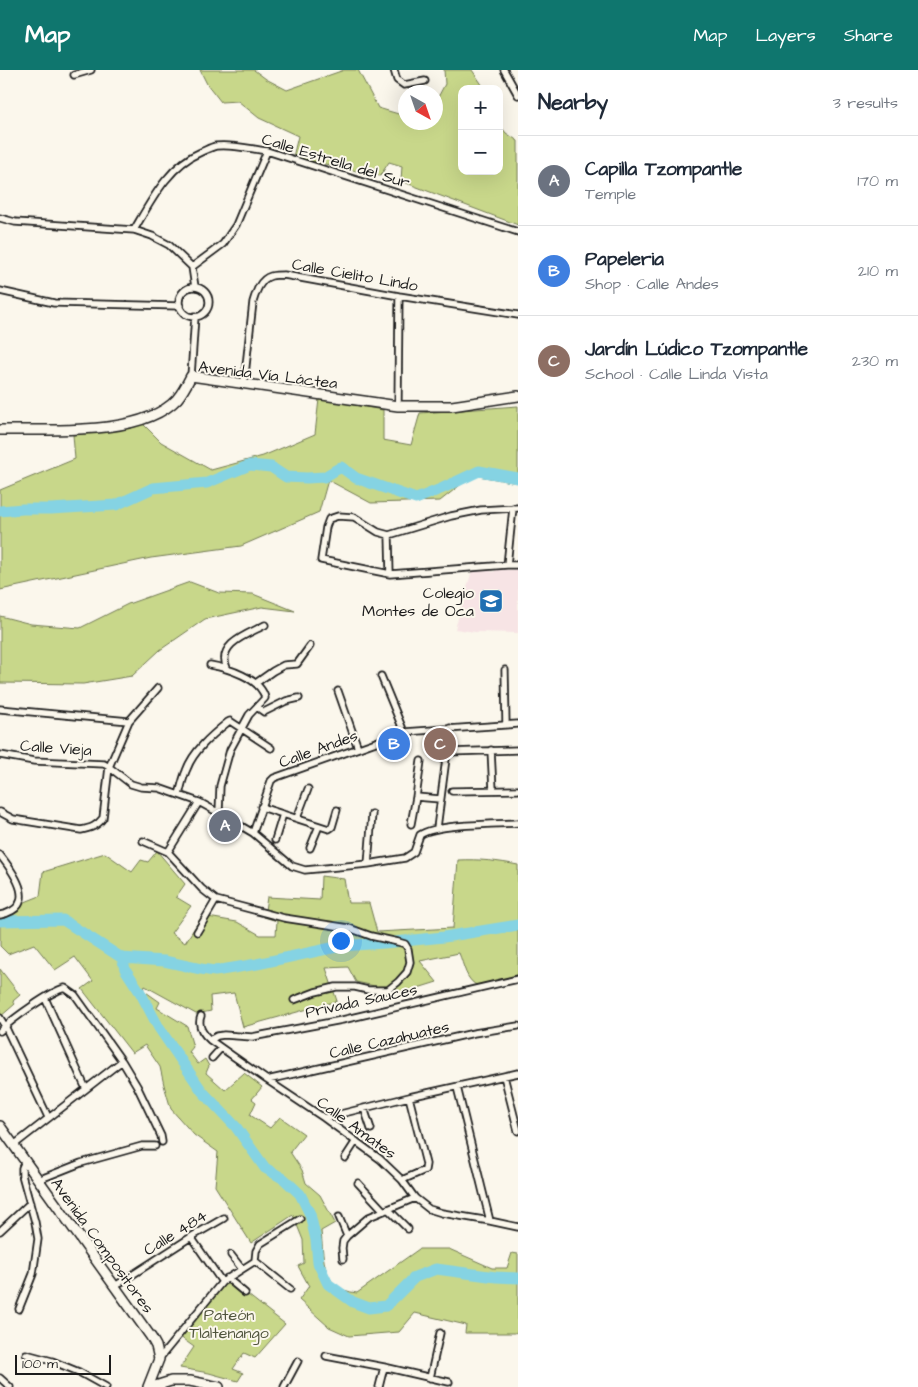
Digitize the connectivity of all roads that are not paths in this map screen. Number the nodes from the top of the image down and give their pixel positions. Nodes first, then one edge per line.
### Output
1 (91, 70) edge
2 (394, 70) edge
3 (504, 70) edge
4 (74, 75) dead end
5 (425, 81) dead end
6 (518, 96) edge
7 (266, 151) junction
8 (0, 218) edge
9 (134, 230) junction
10 (518, 232) edge
11 (192, 267) junction
12 (195, 287) junction
13 (0, 291) edge
14 (399, 296) junction
15 (180, 306) junction
16 (518, 315) edge
17 (195, 316) junction
18 (191, 376) junction
19 (244, 384) junction
20 (518, 396) edge
21 (398, 406) junction
22 (0, 430) edge
23 (516, 508) edge
24 (389, 535) junction
25 (507, 565) junction
26 (518, 565) edge
27 (390, 574) junction
28 (265, 625) dead end
29 (310, 646) dead end
30 (210, 664) dead end
31 (227, 668) junction
32 (506, 670) dead end
33 (381, 676) dead end
34 (256, 683) junction
35 (158, 688) dead end
36 (338, 691) dead end
37 (299, 698) dead end
38 (257, 707) junction
39 (0, 709) edge
40 (129, 721) junction
41 (506, 724) junction
42 (518, 724) edge
43 (450, 728) junction
44 (241, 729) junction
45 (404, 732) junction
46 (271, 748) dead end
47 (358, 748) junction
48 (491, 750) junction
49 (518, 750) edge
50 (447, 752) junction
51 (0, 755) edge
52 (421, 761) dead end
53 (109, 767) junction
54 (308, 788) dead end
55 (493, 790) junction
56 (518, 790) edge
57 (452, 791) dead end
58 (179, 795) junction
59 (416, 797) junction
60 (440, 799) junction
61 (198, 802) junction
62 (261, 807) junction
63 (337, 810) dead end
64 (0, 812) edge
65 (219, 812) junction
66 (283, 814) junction
67 (372, 814) dead end
68 (297, 818) junction
69 (518, 823) edge
70 (411, 824) dead end
71 (318, 826) junction
72 (437, 828) junction
73 (253, 833) junction
74 (274, 840) dead end
75 (143, 841) dead end
76 (310, 848) dead end
77 (168, 852) junction
78 (0, 855) edge
79 (368, 864) junction
80 (216, 900) junction
81 (0, 915) edge
82 (197, 932) dead end
83 (518, 979) edge
84 (45, 998) junction
85 (294, 1000) dead end
86 (201, 1016) dead end
87 (0, 1018) edge
88 (518, 1026) edge
89 (2, 1028) edge
90 (210, 1040) junction
91 (220, 1048) junction
92 (212, 1058) dead end
93 (122, 1061) junction
94 (518, 1073) edge
95 (504, 1076) junction
96 (267, 1080) junction
97 (457, 1087) junction
98 (86, 1089) junction
99 (409, 1097) junction
100 (364, 1108) junction
101 (48, 1117) junction
102 (324, 1118) junction
103 (0, 1126) edge
104 (371, 1129) dead end
105 (518, 1132) edge
106 (356, 1141) junction
107 (162, 1142) dead end
108 (14, 1145) junction
109 (155, 1146) dead end
110 (345, 1158) dead end
111 (25, 1161) junction
112 (38, 1180) junction
113 (402, 1180) junction
114 (358, 1183) dead end
115 (416, 1198) junction
116 (30, 1203) junction
117 (386, 1210) junction
118 (339, 1217) dead end
119 (224, 1218) dead end
120 (300, 1219) dead end
121 (490, 1221) junction
122 (518, 1227) edge
123 (408, 1230) dead end
124 (0, 1231) edge
125 (347, 1236) junction
126 (191, 1237) junction
127 (231, 1255) dead end
128 (343, 1259) dead end
129 (255, 1261) junction
130 (242, 1269) junction
131 (225, 1280) junction
132 (115, 1286) junction
133 (290, 1289) dead end
134 (246, 1293) dead end
135 (19, 1309) dead end
136 (440, 1332) dead end
137 (26, 1354) dead end
138 (326, 1356) dead end
139 (159, 1359) junction
140 (298, 1361) dead end
141 (384, 1367) junction
142 (155, 1370) junction
143 (0, 1378) edge
144 (430, 1378) junction
145 (171, 1380) junction
146 (449, 1382) dead end
147 (10, 1387) edge
148 (106, 1387) edge
149 (150, 1387) edge
150 (219, 1387) edge
151 (284, 1387) edge
152 (379, 1387) edge

1 - 4 street
2 - 5 street
3 - 6 street
7 - 9 street, Calle Estrella del Sur
7 - 10 street, Calle Estrella del Sur
7 - 11 street
8 - 9 street
9 - 11 street
11 - 12 street
12 - 15 street
12 - 17 street
13 - 15 street
14 - 16 street, Calle Cielito Lindo
14 - 19 street, Calle Cielito Lindo
14 - 21 street
15 - 17 street
17 - 18 street
18 - 19 street, Avenida Vía Láctea
18 - 22 street, Avenida Vía Láctea
19 - 21 street, Avenida Vía Láctea
20 - 21 street, Avenida Vía Láctea
23 - 24 street
23 - 25 street
24 - 27 street
24 - 27 street
25 - 26 street
25 - 27 street
28 - 31 street
29 - 34 street
30 - 31 street
31 - 34 street
32 - 41 street
33 - 45 street
34 - 38 street
35 - 40 street
36 - 47 street
37 - 38 street
38 - 44 street
39 - 40 street
40 - 53 street
41 - 42 street, Calle Andes
41 - 43 street, Calle Andes
43 - 45 street, Calle Andes
43 - 50 street
44 - 46 street
44 - 58 street
44 - 65 street
45 - 47 street, Calle Andes
47 - 62 street, Calle Andes
48 - 49 street
48 - 50 street
48 - 55 street
50 - 60 street
51 - 53 street, Calle Vieja
52 - 59 street
53 - 58 street
53 - 64 street
54 - 68 street
55 - 56 street
55 - 57 street
58 - 61 street
59 - 60 street
59 - 70 street
60 - 72 street
61 - 65 street
61 - 77 street
62 - 66 street
62 - 73 street, Calle Andes
63 - 71 street
65 - 73 street
66 - 68 street
66 - 74 street
67 - 79 street
68 - 71 street
69 - 72 street
71 - 76 street
72 - 79 street
73 - 79 street
75 - 77 street
77 - 80 street
78 - 81 street
80 - 82 street
80 - 85 street
83 - 90 street, Privada Sauces
84 - 89 street
84 - 93 street
84 - 98 street
86 - 90 street
87 - 89 street
88 - 96 street, Calle Cazahuates
89 - 101 street
90 - 91 street, Calle Amates
91 - 92 street
91 - 96 street, Calle Amates
93 - 98 street
93 - 107 street
94 - 95 street
95 - 97 street
95 - 105 street
96 - 102 street, Calle Amates
97 - 99 street
97 - 121 street
98 - 101 street
99 - 100 street
99 - 113 street
100 - 102 street
100 - 104 street
101 - 108 street
102 - 106 street, Calle Amates
103 - 108 street, Avenida Compositores
106 - 110 street
106 - 113 street, Calle Amates
108 - 111 street, Avenida Compositores
109 - 112 street
111 - 112 street, Avenida Compositores
111 - 116 street
112 - 132 street, Avenida Compositores
113 - 115 street, Calle Amates
114 - 117 street
115 - 117 street
115 - 121 street, Calle Amates
116 - 124 street
116 - 135 street
117 - 123 street
117 - 125 street
118 - 125 street
119 - 126 street, Calle 484
120 - 129 street
121 - 122 street, Calle Amates
125 - 128 street
126 - 131 street
126 - 132 street, Calle 484
127 - 130 street
129 - 130 street
129 - 133 street
130 - 131 street
131 - 134 street
131 - 139 street
132 - 139 street, Avenida Compositores
136 - 144 street
137 - 148 street
138 - 141 street
139 - 142 street
140 - 151 street
141 - 144 street
141 - 152 street
142 - 145 street
142 - 149 street
143 - 147 street
144 - 146 street
145 - 149 street
145 - 150 street

